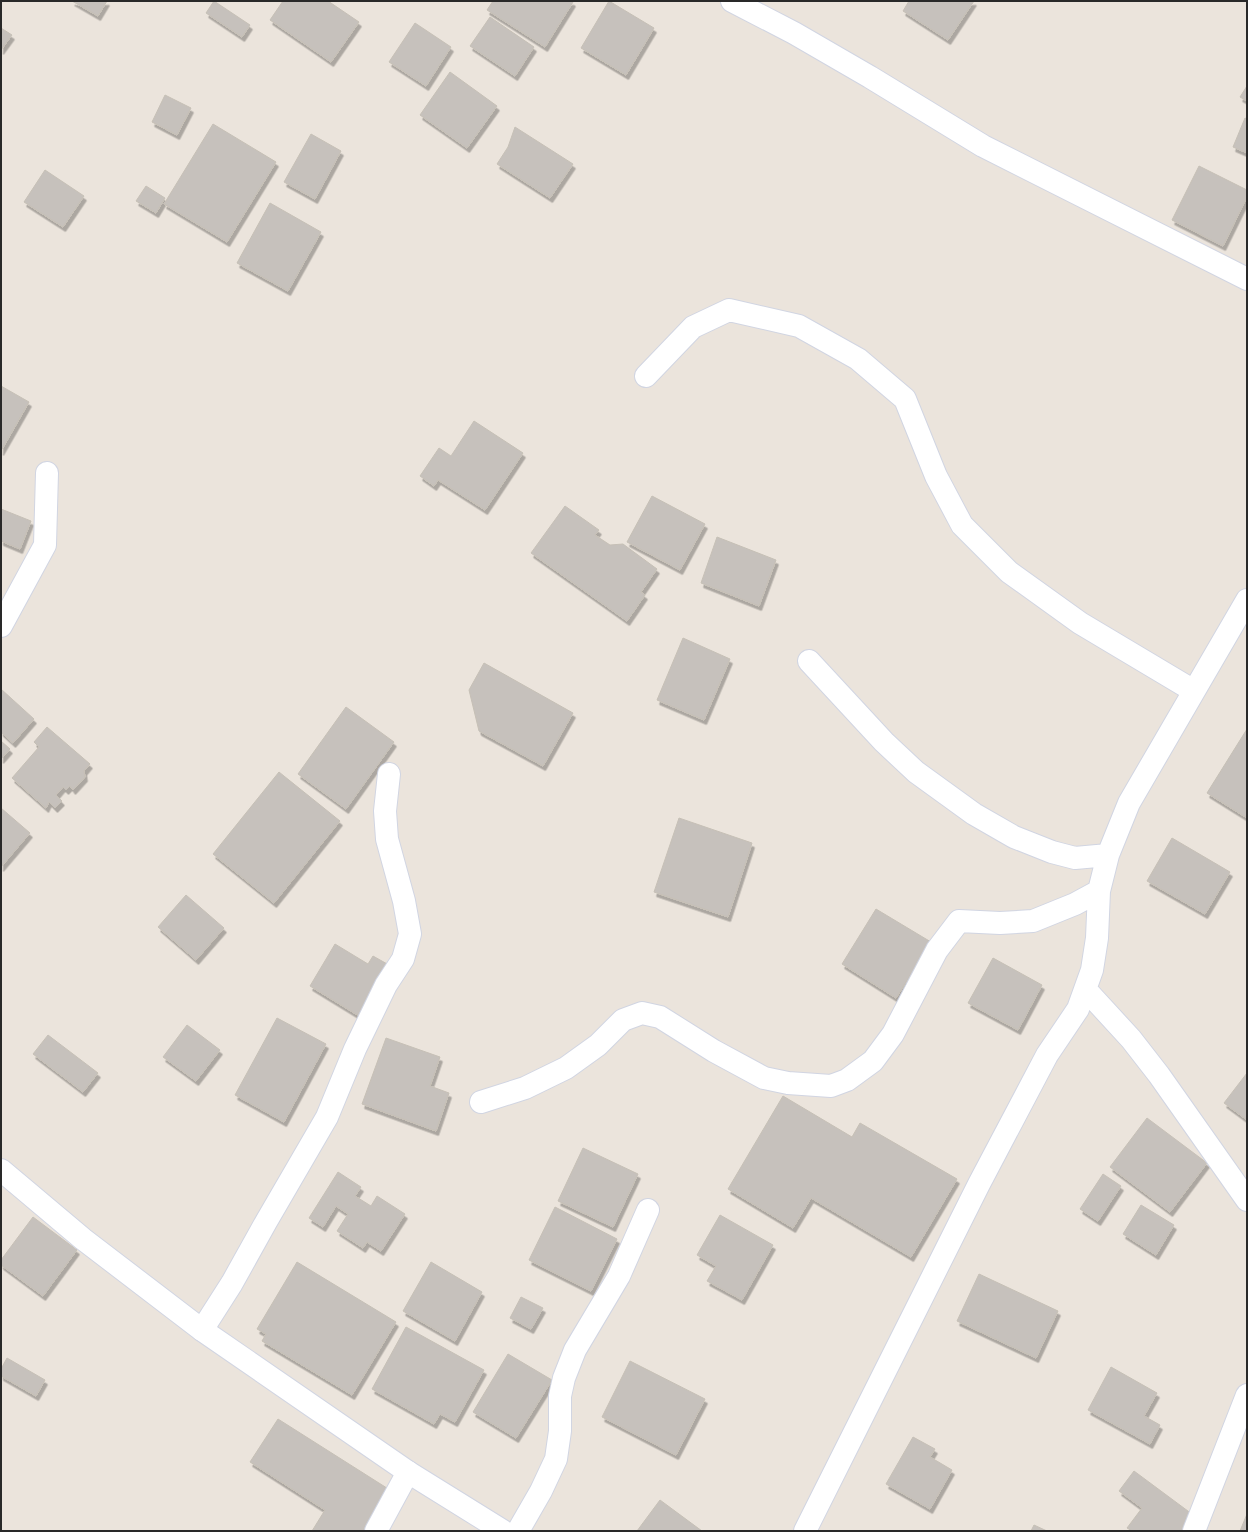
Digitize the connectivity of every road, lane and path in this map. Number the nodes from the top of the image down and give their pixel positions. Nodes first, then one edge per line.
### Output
1 (732, 1) edge
2 (1247, 279) edge
3 (646, 376) dead end
4 (47, 473) dead end
5 (1247, 600) edge
6 (1, 626) edge
7 (809, 661) dead end
8 (1194, 691) junction
9 (390, 774) dead end
10 (1108, 855) junction
11 (1099, 891) junction
12 (1086, 990) junction
13 (481, 1102) dead end
14 (1, 1170) edge
15 (1247, 1200) edge
16 (648, 1210) dead end
17 (202, 1330) junction
18 (1247, 1395) edge
19 (408, 1472) junction
20 (376, 1531) edge
21 (503, 1531) edge
22 (518, 1531) edge
23 (805, 1531) edge
24 (1194, 1531) edge

1 - 2 street
3 - 8 street
4 - 6 street
5 - 8 street
7 - 10 street
8 - 10 street
9 - 17 street
10 - 11 street
11 - 12 street
11 - 13 street
12 - 15 street
12 - 23 street
14 - 17 street
16 - 22 street
17 - 19 street
18 - 24 street
19 - 20 street
19 - 21 street

